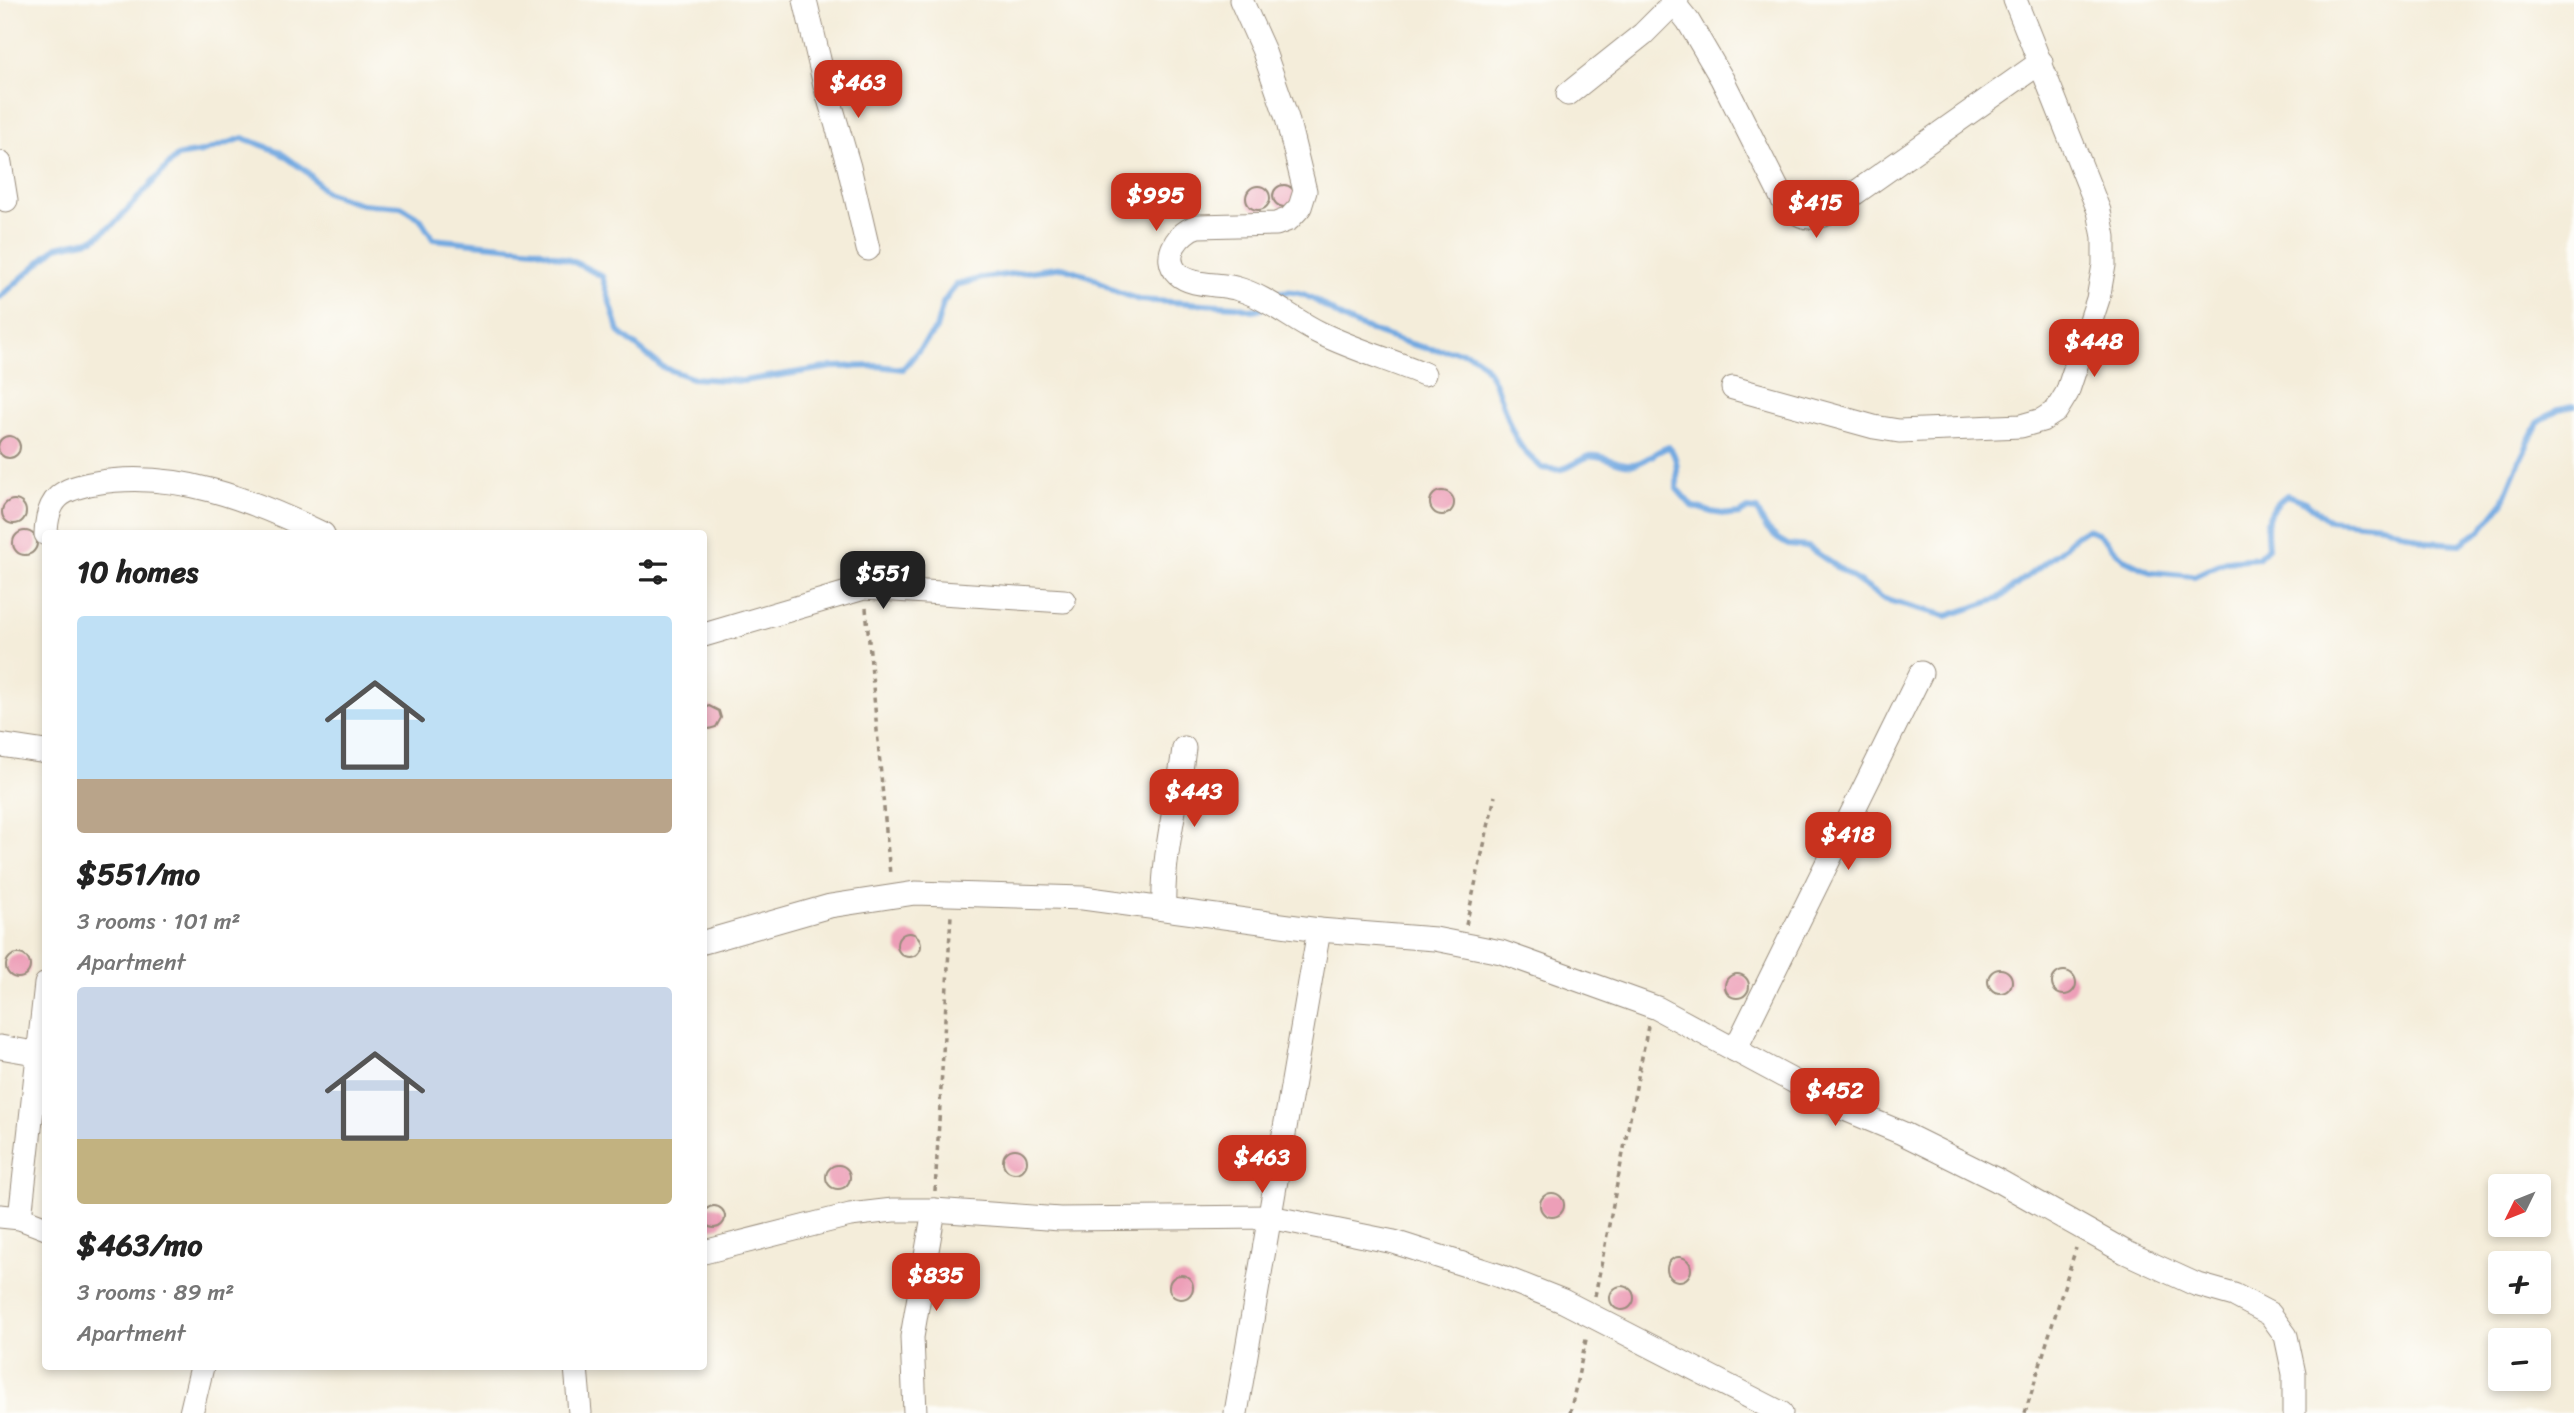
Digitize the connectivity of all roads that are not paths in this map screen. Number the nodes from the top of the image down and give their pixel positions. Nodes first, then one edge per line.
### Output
1 (805, 0) edge
2 (1241, 0) edge
3 (2015, 0) edge
4 (1674, 1) edge
5 (2040, 62) junction
6 (1568, 94) dead end
7 (0, 163) edge
8 (6, 200) dead end
9 (868, 248) dead end
10 (1424, 374) dead end
11 (1733, 388) dead end
12 (47, 530) edge
13 (314, 530) edge
14 (1065, 601) dead end
15 (707, 634) edge
16 (1922, 673) dead end
17 (0, 745) edge
18 (1184, 748) dead end
19 (42, 751) edge
20 (1164, 908) junction
21 (1319, 930) junction
22 (707, 941) edge
23 (0, 1047) edge
24 (1735, 1050) junction
25 (41, 1054) edge
26 (934, 1210) junction
27 (10, 1217) edge
28 (1270, 1217) junction
29 (42, 1227) edge
30 (707, 1251) edge
31 (201, 1370) edge
32 (576, 1370) edge
33 (191, 1413) edge
34 (579, 1413) edge
35 (915, 1413) edge
36 (1236, 1413) edge
37 (1781, 1413) edge
38 (2294, 1413) edge

1 - 9 street
2 - 10 street
3 - 5 street
4 - 5 street
4 - 6 street
5 - 11 street
7 - 8 street
12 - 13 street
14 - 15 street
16 - 24 street
17 - 19 street
18 - 20 street
20 - 21 street
20 - 22 street
21 - 24 street
21 - 28 street
23 - 25 street
24 - 38 street
25 - 27 street
26 - 28 street
26 - 30 street
26 - 35 street
27 - 29 street
28 - 36 street
28 - 37 street
31 - 33 street
32 - 34 street

